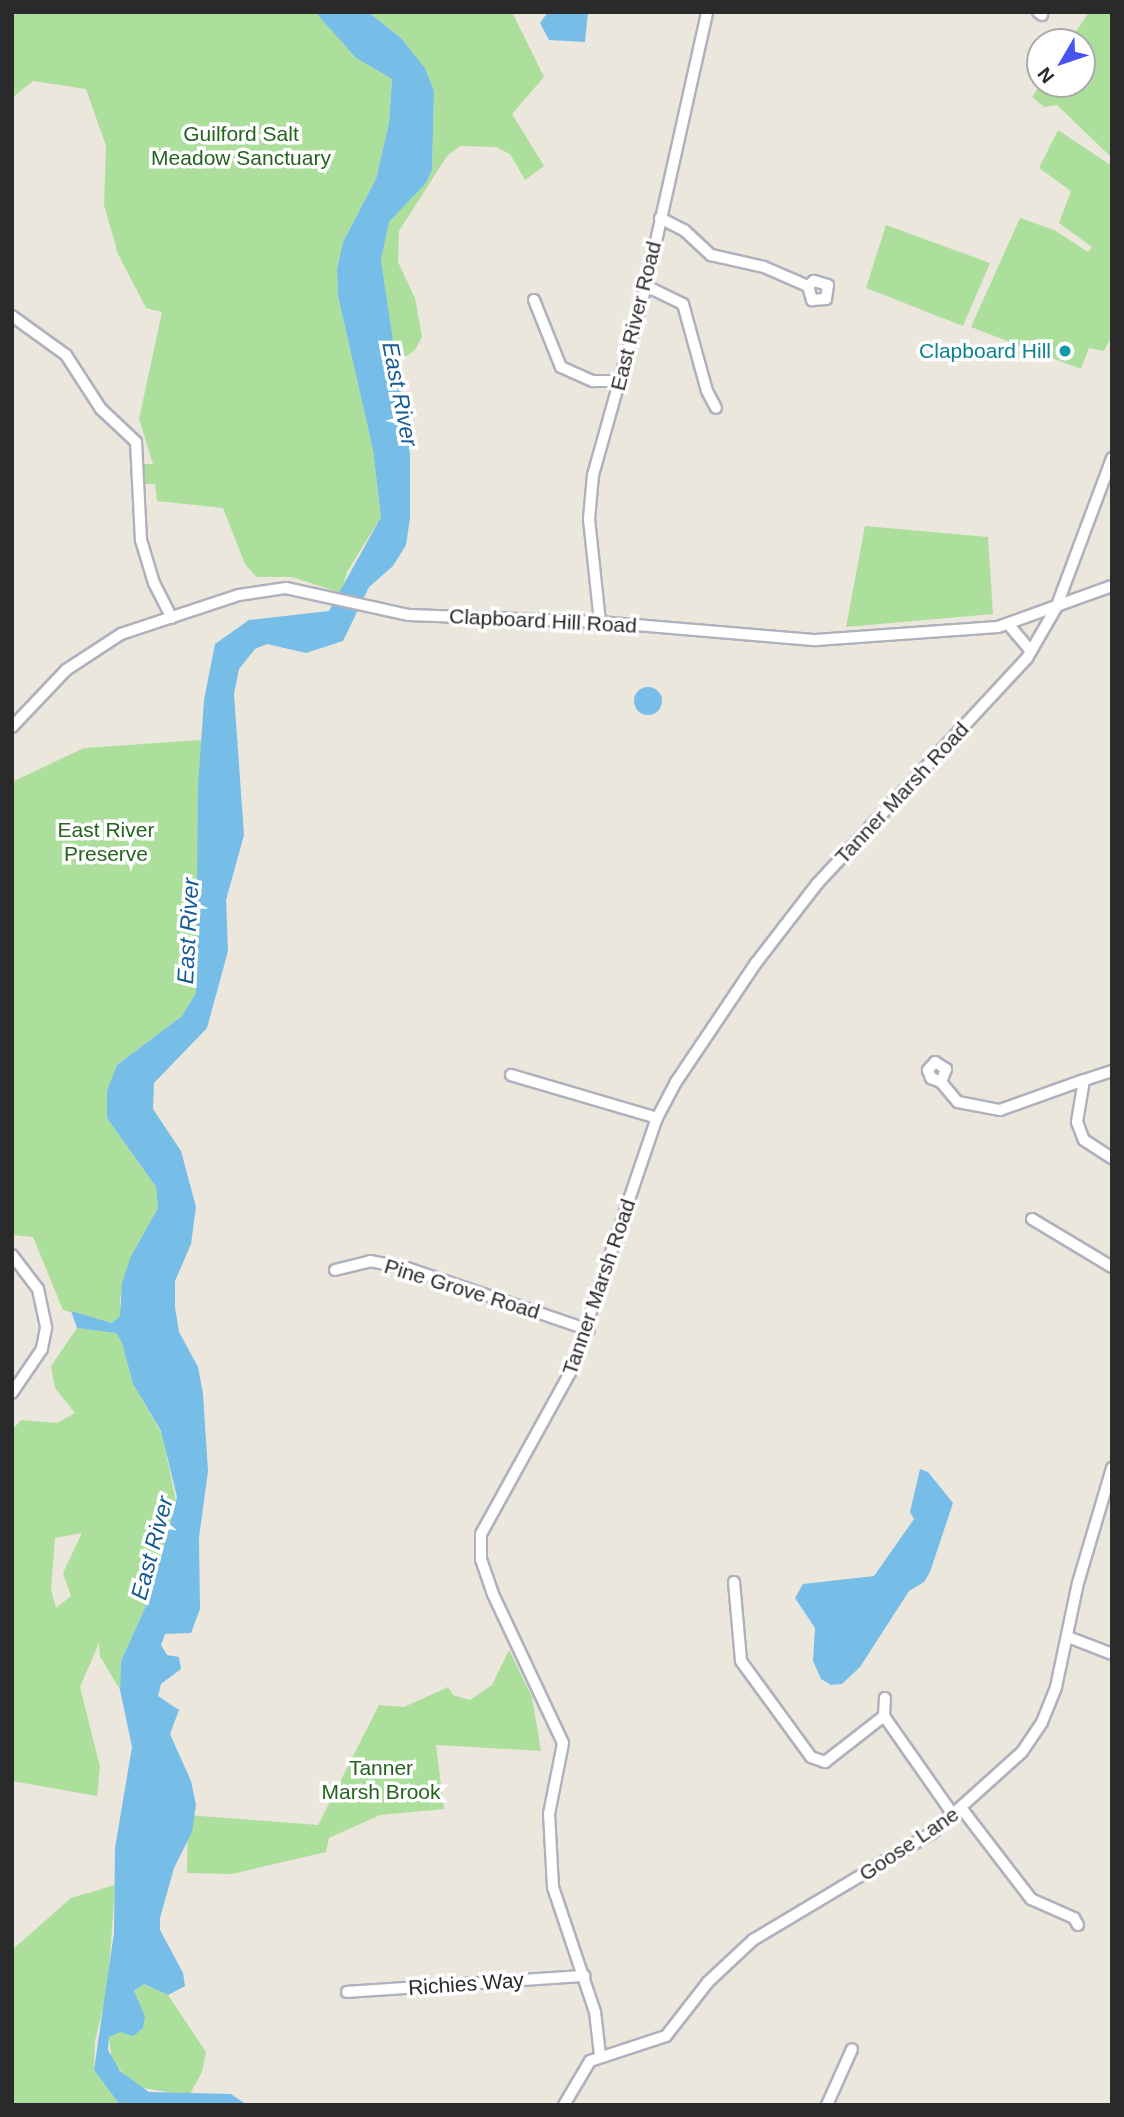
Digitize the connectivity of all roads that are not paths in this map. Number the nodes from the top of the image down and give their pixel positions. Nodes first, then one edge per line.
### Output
1 (707, 12) edge
2 (660, 218) junction
3 (646, 286) junction
4 (808, 286) dead end
5 (534, 300) dead end
6 (12, 316) edge
7 (621, 381) junction
8 (716, 408) dead end
9 (1112, 458) edge
10 (1112, 586) edge
11 (1056, 608) junction
12 (172, 618) junction
13 (600, 622) junction
14 (1009, 625) junction
15 (1031, 651) junction
16 (12, 727) edge
17 (1112, 1071) edge
18 (512, 1075) dead end
19 (1084, 1080) junction
20 (941, 1082) dead end
21 (657, 1118) junction
22 (1112, 1158) edge
23 (1032, 1219) dead end
24 (12, 1255) edge
25 (1112, 1267) edge
26 (335, 1270) dead end
27 (589, 1330) junction
28 (12, 1393) edge
29 (1112, 1468) edge
30 (734, 1582) dead end
31 (1068, 1637) junction
32 (1112, 1654) edge
33 (885, 1698) dead end
34 (884, 1716) junction
35 (958, 1813) junction
36 (1078, 1925) dead end
37 (584, 1976) junction
38 (347, 1992) dead end
39 (852, 2049) dead end
40 (600, 2055) junction
41 (564, 2105) edge
42 (827, 2105) edge

1 - 2 street, East River Road
2 - 3 street, East River Road
2 - 4 street
3 - 7 street, East River Road
3 - 8 street
5 - 7 street
6 - 12 street
7 - 13 street, East River Road
9 - 11 street, Tanner Marsh Road
10 - 11 street, Clapboard Hill Road
11 - 14 street, Clapboard Hill Road
11 - 15 street, Tanner Marsh Road
12 - 13 street, Clapboard Hill Road
12 - 16 street, Clapboard Hill Road
13 - 14 street, Clapboard Hill Road
14 - 15 street
15 - 21 street, Tanner Marsh Road
17 - 19 street
18 - 21 street
19 - 20 street
19 - 22 street
21 - 27 street, Tanner Marsh Road
23 - 25 street
24 - 28 street
26 - 27 street, Pine Grove Road
27 - 37 street, Tanner Marsh Road
29 - 31 street, Goose Lane
30 - 34 street
31 - 32 street
31 - 35 street, Goose Lane
33 - 34 street
34 - 35 street
35 - 36 street
35 - 40 street, Goose Lane
37 - 38 street, Richies Way
37 - 40 street, Tanner Marsh Road
39 - 42 street
40 - 41 street

